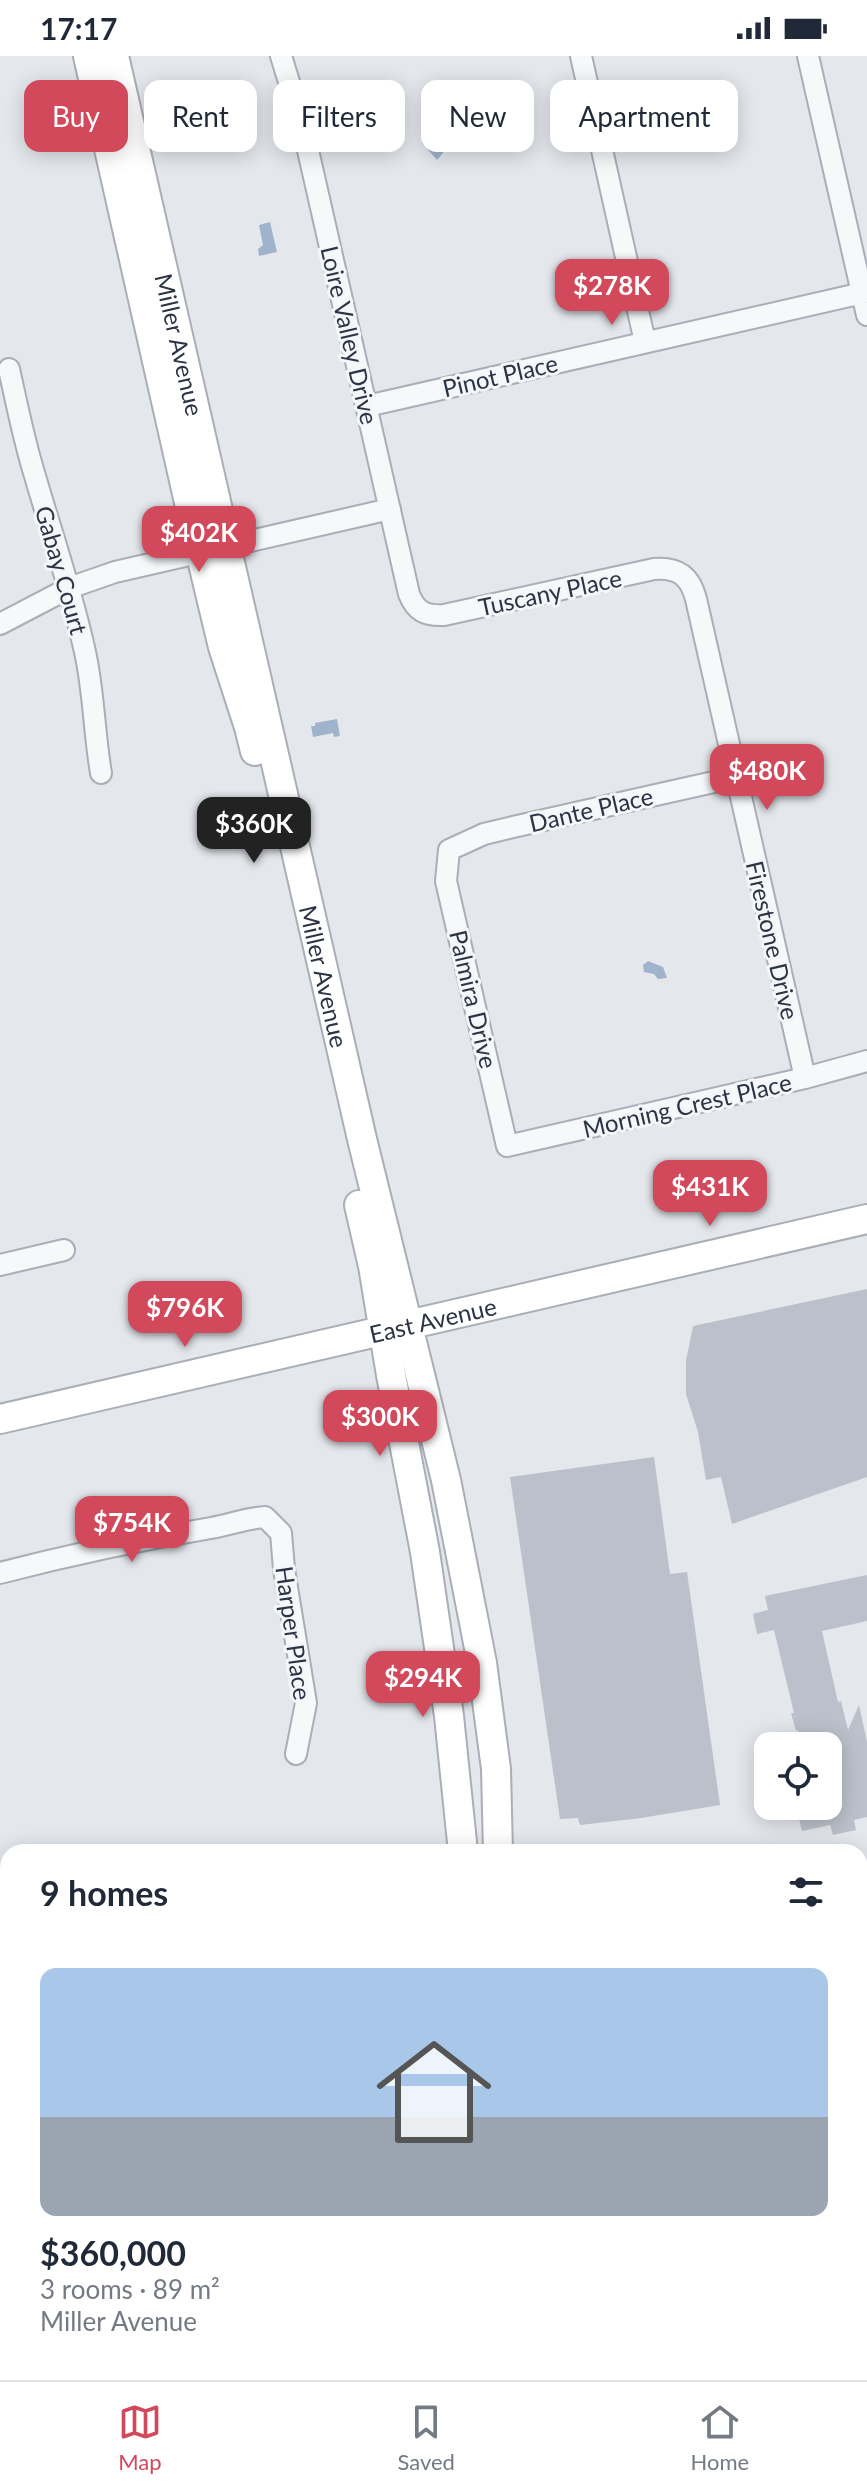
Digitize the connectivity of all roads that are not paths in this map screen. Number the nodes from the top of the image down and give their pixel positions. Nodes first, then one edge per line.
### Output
1 (88, 56) edge
2 (114, 56) edge
3 (281, 56) edge
4 (581, 56) edge
5 (808, 56) edge
6 (864, 293) edge
7 (867, 315) edge
8 (645, 342) junction
9 (9, 369) dead end
10 (367, 406) junction
11 (390, 509) junction
12 (213, 548) junction
13 (680, 572) joint
14 (69, 588) junction
15 (420, 612) joint
16 (0, 624) edge
17 (101, 773) dead end
18 (736, 777) junction
19 (449, 850) joint
20 (867, 1061) edge
21 (805, 1078) junction
22 (507, 1146) joint
23 (867, 1219) edge
24 (64, 1250) dead end
25 (0, 1265) edge
26 (395, 1326) junction
27 (0, 1419) edge
28 (0, 1573) edge
29 (296, 1754) dead end
30 (462, 1844) edge
31 (498, 1844) edge

1 - 12 main road, Miller Avenue
2 - 12 main road, Miller Avenue
3 - 10 street, Loire Valley Drive
4 - 8 street
5 - 6 street
6 - 7 street
6 - 8 street, Pinot Place
8 - 10 street, Pinot Place
9 - 14 street, Gabay Court
10 - 11 street, Loire Valley Drive
11 - 12 street
11 - 15 street, Loire Valley Drive
12 - 14 street
12 - 26 main road, Miller Avenue
13 - 15 street, Tuscany Place
13 - 18 street, Firestone Drive
14 - 16 street
14 - 17 street, Gabay Court
18 - 19 street, Dante Place
18 - 21 street, Firestone Drive
19 - 22 street, Palmira Drive
20 - 21 street, Morning Crest Place
21 - 22 street, Morning Crest Place
23 - 26 main road, East Avenue
24 - 25 street
26 - 27 main road, East Avenue
26 - 30 main road, Miller Avenue
26 - 31 main road, Miller Avenue
28 - 29 street, Harper Place

